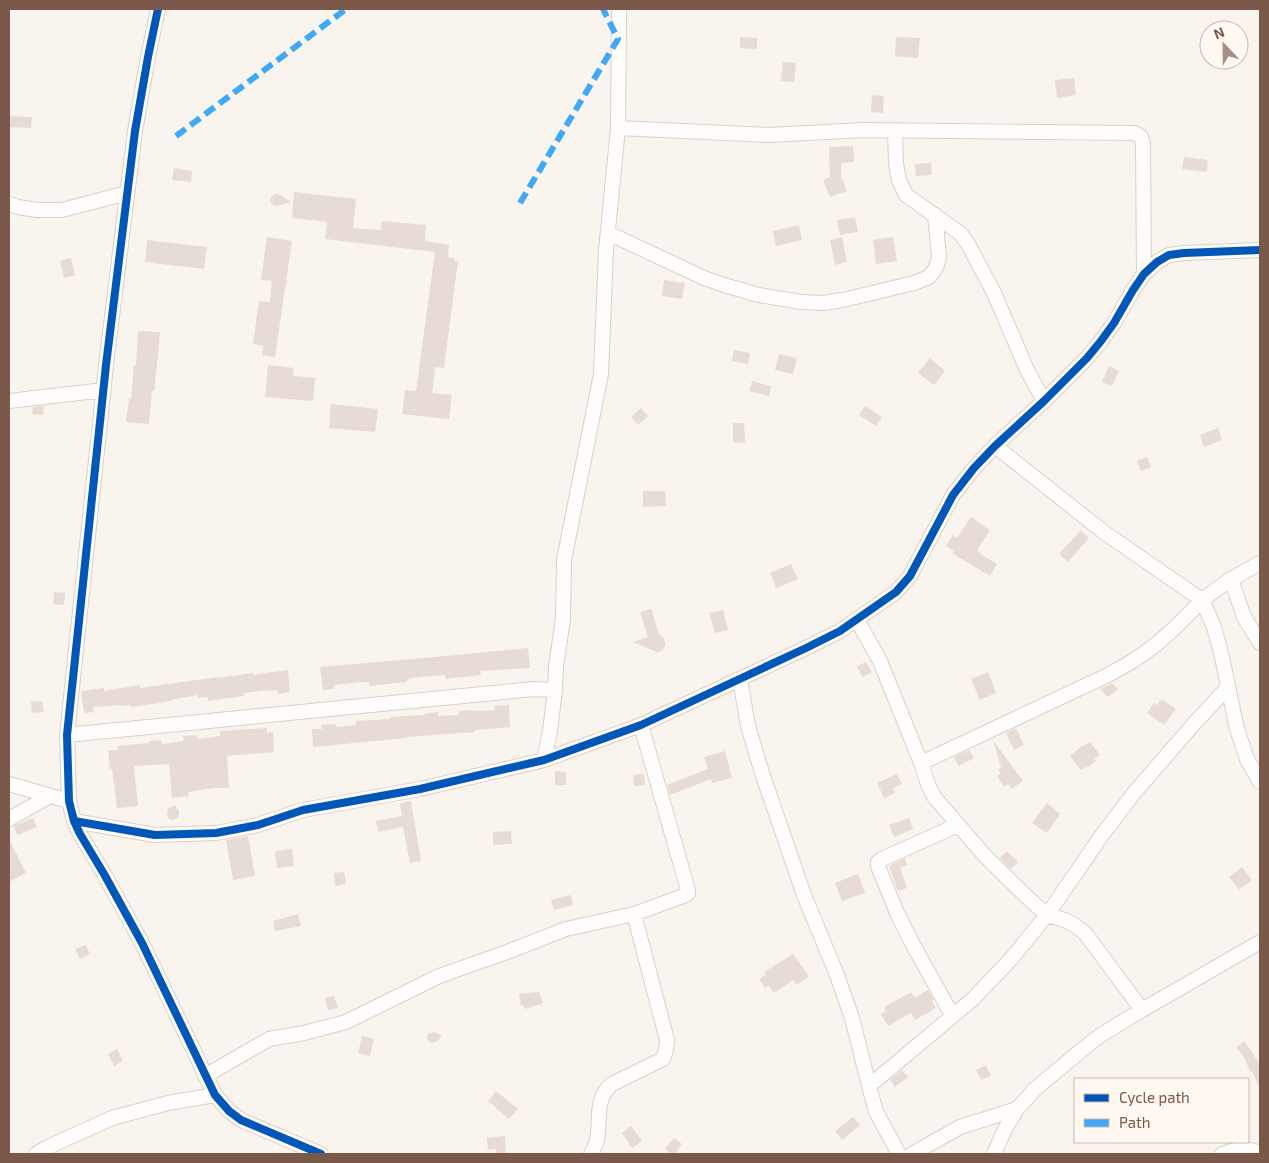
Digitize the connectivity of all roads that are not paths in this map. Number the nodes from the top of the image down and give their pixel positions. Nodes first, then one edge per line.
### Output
1 (158, 9) edge
2 (619, 9) edge
3 (618, 128) junction
4 (896, 131) junction
5 (127, 193) junction
6 (9, 204) edge
7 (935, 216) junction
8 (608, 233) junction
9 (1260, 250) edge
10 (1144, 274) junction
11 (104, 390) junction
12 (9, 401) edge
13 (1044, 401) junction
14 (995, 446) junction
15 (1260, 563) edge
16 (1232, 579) junction
17 (1202, 600) junction
18 (857, 620) junction
19 (1260, 643) edge
20 (740, 679) junction
21 (1228, 687) junction
22 (555, 690) junction
23 (641, 725) junction
24 (67, 735) junction
25 (544, 760) junction
26 (921, 762) junction
27 (1260, 782) edge
28 (9, 784) edge
29 (50, 796) junction
30 (69, 801) junction
31 (9, 819) edge
32 (74, 822) junction
33 (958, 825) junction
34 (634, 914) junction
35 (1047, 915) junction
36 (1260, 942) edge
37 (1142, 1010) junction
38 (952, 1016) junction
39 (205, 1076) junction
40 (868, 1086) junction
41 (215, 1094) junction
42 (1017, 1109) junction
43 (1260, 1153) edge
44 (36, 1154) edge
45 (321, 1154) edge
46 (591, 1154) edge
47 (899, 1154) edge
48 (912, 1154) edge
49 (994, 1154) edge
50 (1222, 1154) edge

1 - 5 street
2 - 3 street
3 - 4 street
3 - 8 street
4 - 7 street
4 - 10 street
5 - 6 street
5 - 11 street
7 - 8 street
7 - 13 street
8 - 22 street
9 - 10 street
10 - 13 street
11 - 12 street
11 - 24 street
13 - 14 street
14 - 17 street
14 - 18 street
15 - 16 street
16 - 17 street
16 - 19 street
17 - 21 street
17 - 26 street
18 - 20 street
18 - 26 street
20 - 23 street
20 - 40 street
21 - 27 street
21 - 35 street
22 - 24 street
22 - 25 street
23 - 25 street
23 - 34 street
24 - 30 street
25 - 32 street
26 - 33 street
28 - 29 street
29 - 30 street
29 - 31 street
30 - 32 street
32 - 39 street
33 - 35 street
33 - 38 street
34 - 39 street
34 - 46 street
35 - 37 street
35 - 38 street
36 - 37 street
37 - 42 street
38 - 40 street
39 - 41 street
40 - 47 street
41 - 44 street
41 - 45 street
42 - 48 street
42 - 49 street
43 - 50 street

